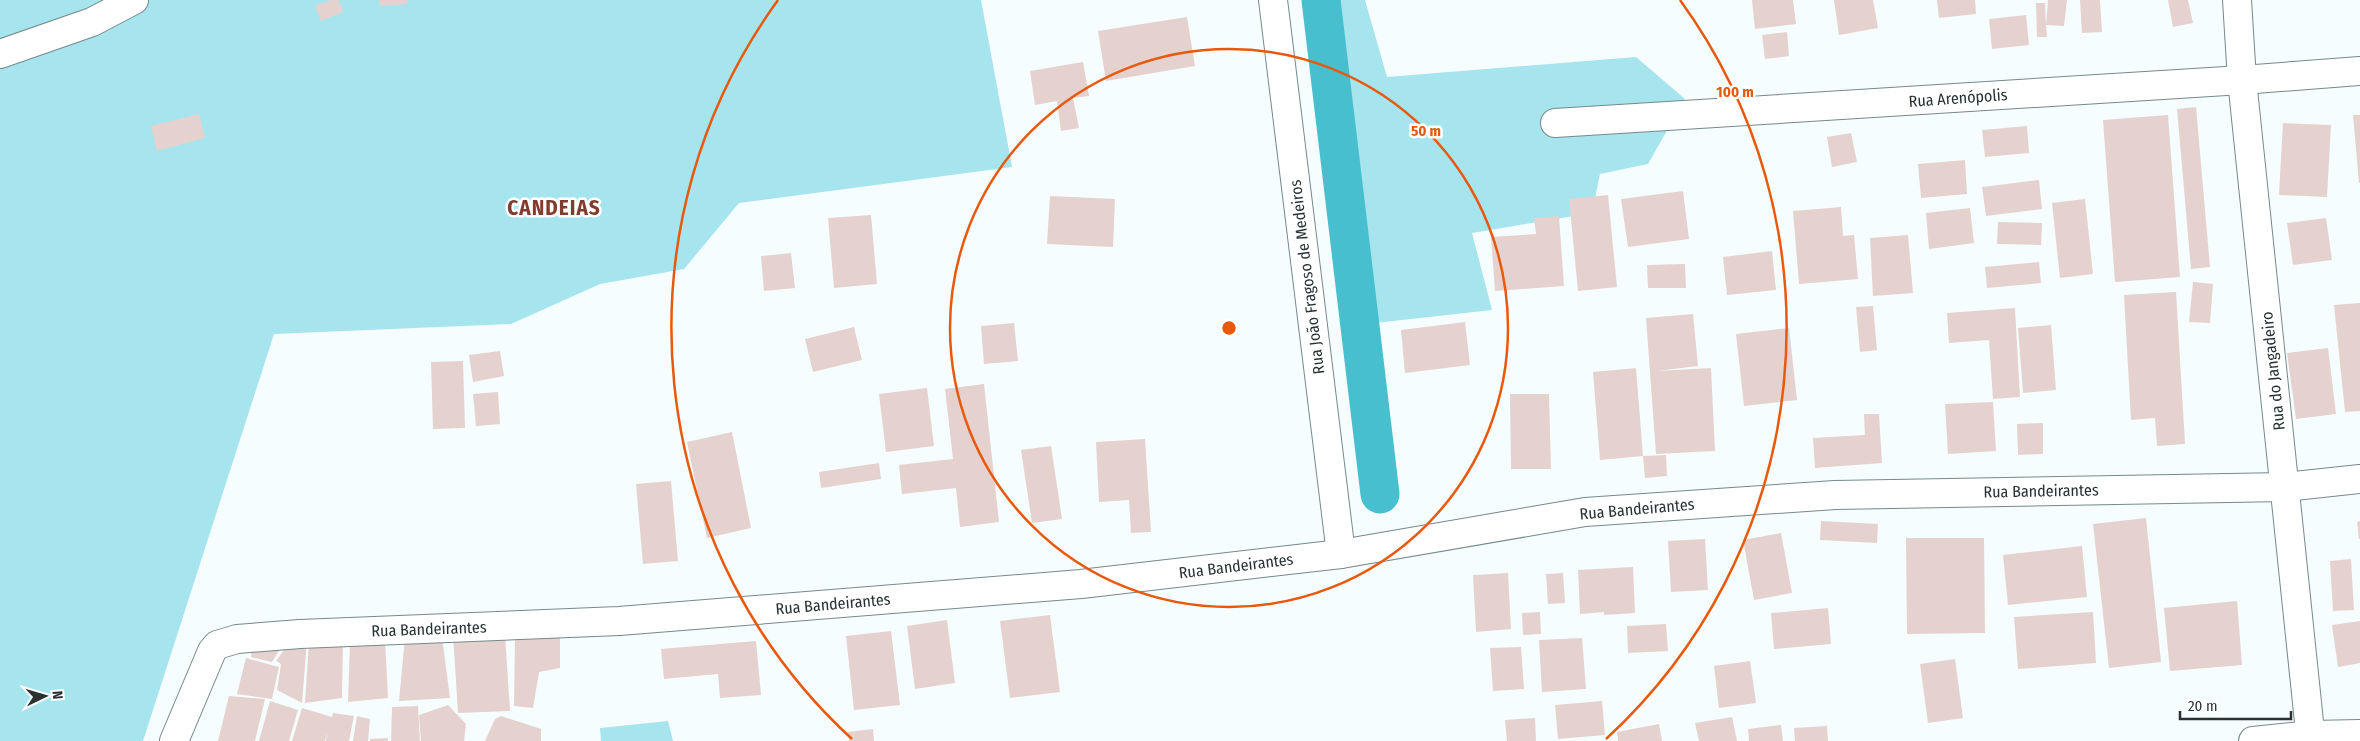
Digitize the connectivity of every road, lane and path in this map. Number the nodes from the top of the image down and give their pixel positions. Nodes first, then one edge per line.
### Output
1 (134, 0) edge
2 (1273, 0) edge
3 (2237, 0) edge
4 (0, 54) edge
5 (2360, 71) edge
6 (2242, 80) junction
7 (1555, 123) dead end
8 (2360, 479) edge
9 (2285, 487) junction
10 (1341, 554) junction
11 (2360, 734) edge
12 (2311, 738) edge
13 (174, 741) edge
14 (2253, 741) edge

1 - 4 street
2 - 10 street, Rua João Fragoso de Medeiros
3 - 6 street, Rua do Jangadeiro
5 - 6 street, Rua Arenópolis
6 - 7 street, Rua Arenópolis
6 - 9 street, Rua do Jangadeiro
8 - 9 street, Rua Bandeirantes
9 - 10 street, Rua Bandeirantes
9 - 12 street, Rua do Jangadeiro
10 - 13 street, Rua Bandeirantes
11 - 12 street
12 - 14 street

